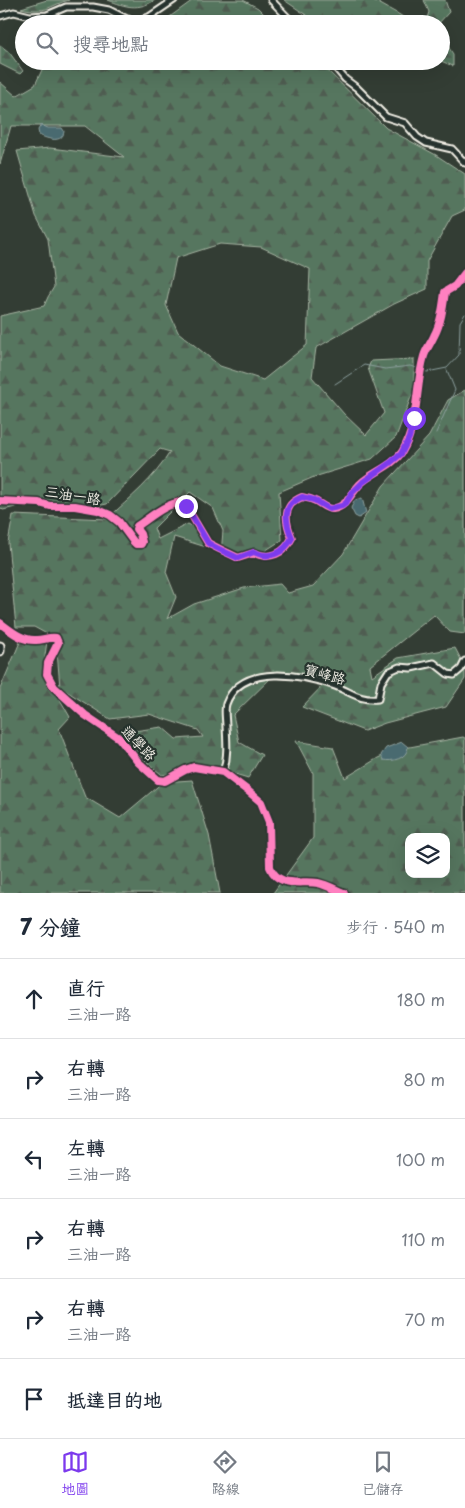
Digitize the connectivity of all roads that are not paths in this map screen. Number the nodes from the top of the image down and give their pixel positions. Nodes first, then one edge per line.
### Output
1 (174, 0) edge
2 (271, 0) edge
3 (26, 15) edge
4 (49, 15) edge
5 (119, 15) edge
6 (152, 15) edge
7 (285, 15) edge
8 (0, 16) edge
9 (338, 70) edge
10 (465, 163) edge
11 (465, 273) edge
12 (0, 501) edge
13 (0, 622) edge
14 (0, 646) edge
15 (0, 651) edge
16 (465, 661) edge
17 (223, 772) junction
18 (344, 893) edge

1 - 6 street
2 - 7 street
3 - 8 street
4 - 5 street
9 - 10 street
11 - 12 street, 三油一路
13 - 17 street, 通學路
14 - 15 street
16 - 17 street, 寶峰路
17 - 18 street, 通學路

